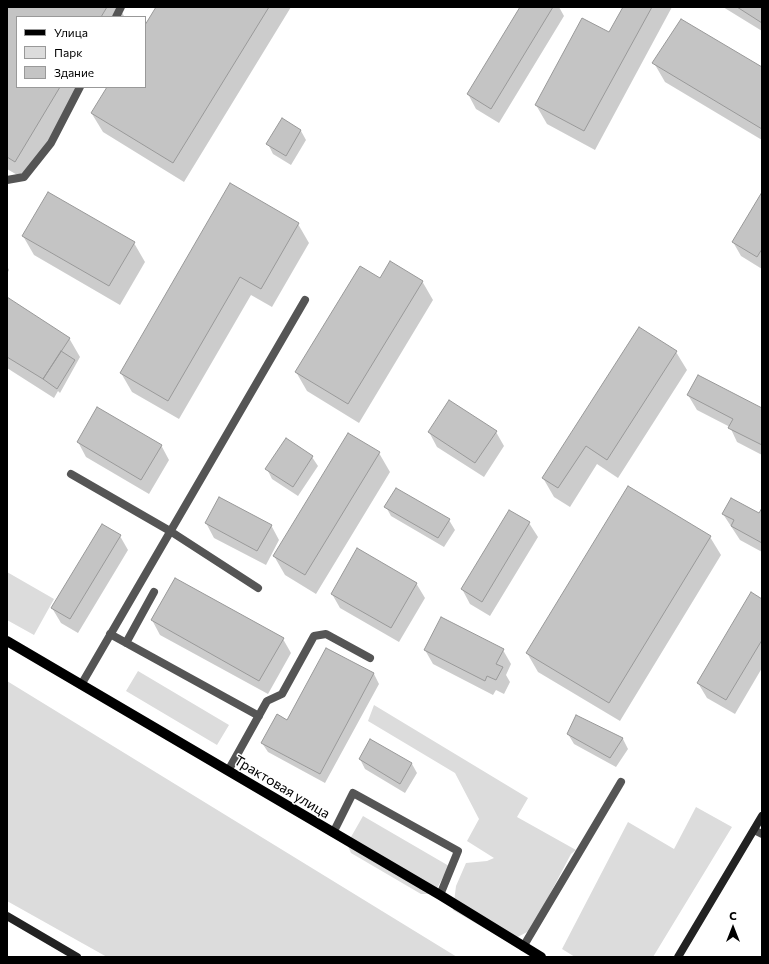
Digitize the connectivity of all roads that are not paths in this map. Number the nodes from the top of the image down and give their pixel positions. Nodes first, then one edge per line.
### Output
1 (121, 7) edge
2 (116, 16) edge
3 (79, 88) edge
4 (7, 180) edge
5 (305, 300) dead end
6 (71, 474) dead end
7 (170, 531) junction
8 (258, 588) dead end
9 (154, 592) dead end
10 (110, 634) junction
11 (7, 641) edge
12 (126, 643) junction
13 (370, 658) dead end
14 (81, 685) junction
15 (259, 716) junction
16 (228, 771) junction
17 (621, 782) dead end
18 (762, 816) edge
19 (754, 830) junction
20 (333, 833) junction
21 (762, 834) edge
22 (440, 895) junction
23 (7, 916) edge
24 (523, 947) junction
25 (77, 957) edge
26 (541, 957) edge
27 (678, 957) edge

1 - 2 lane
3 - 4 lane
5 - 7 lane
6 - 7 lane
7 - 8 lane
7 - 10 lane
9 - 12 lane
10 - 12 lane
10 - 14 lane
11 - 14 main road, Трактовая улица
12 - 15 lane
13 - 15 lane
14 - 16 main road, Трактовая улица
15 - 16 lane
16 - 20 main road, Трактовая улица
17 - 24 lane
18 - 19 main road
19 - 21 lane
19 - 27 main road
20 - 22 main road, Трактовая улица
20 - 22 lane
22 - 24 main road, Трактовая улица
23 - 25 main road
24 - 26 main road, Трактовая улица

